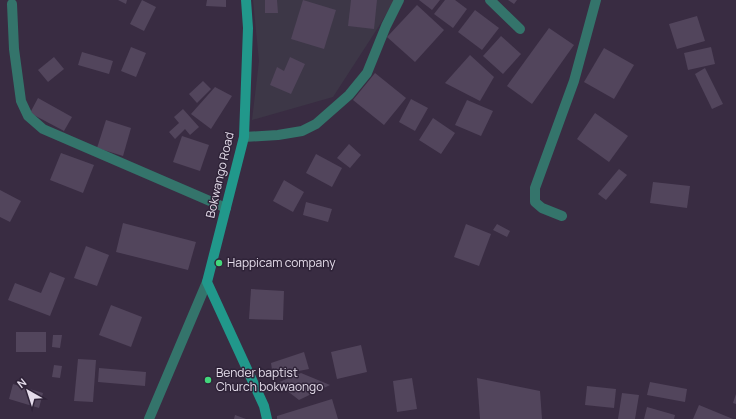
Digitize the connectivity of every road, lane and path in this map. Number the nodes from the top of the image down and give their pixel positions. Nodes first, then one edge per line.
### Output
1 (246, 0) edge
2 (399, 0) edge
3 (490, 0) edge
4 (596, 0) edge
5 (12, 4) dead end
6 (520, 29) dead end
7 (244, 137) junction
8 (226, 208) junction
9 (562, 216) dead end
10 (207, 282) junction
11 (149, 419) edge
12 (267, 419) edge

1 - 7 street, Bokwango Road
2 - 7 street
3 - 6 street
4 - 9 street
5 - 8 street
7 - 8 street, Bokwango Road
8 - 10 street, Bokwango Road
10 - 11 street
10 - 12 street

